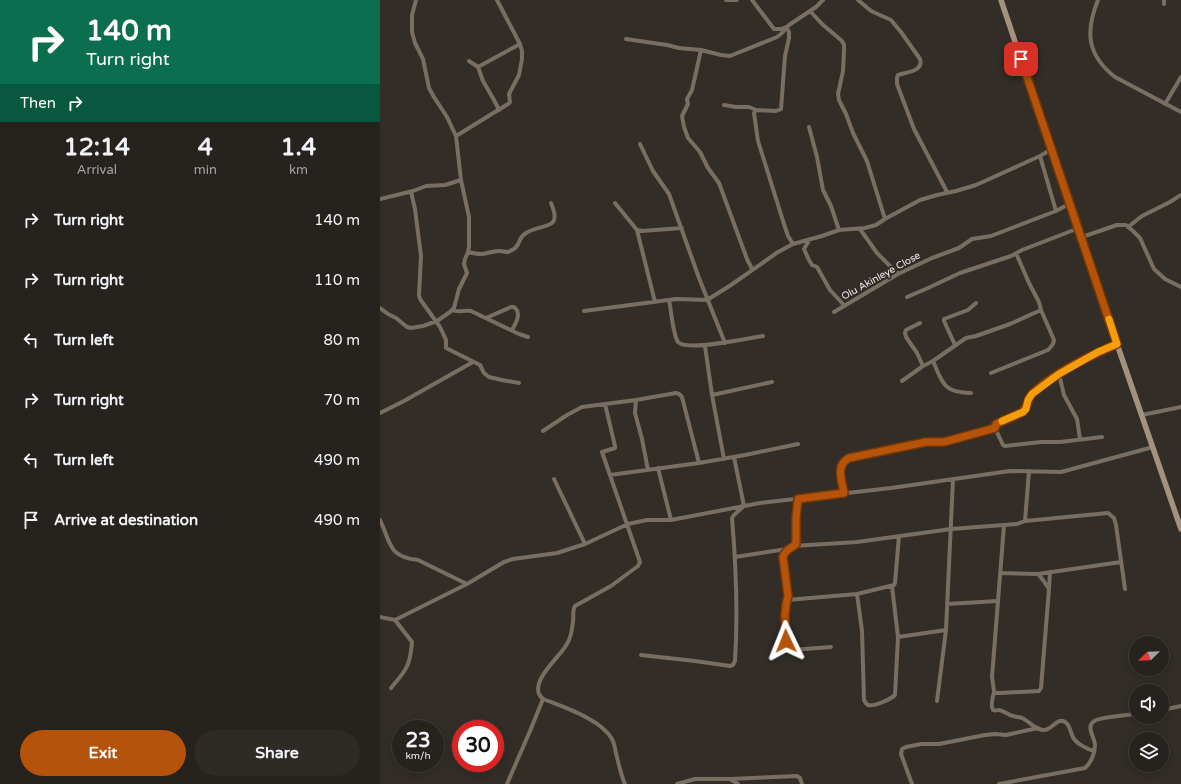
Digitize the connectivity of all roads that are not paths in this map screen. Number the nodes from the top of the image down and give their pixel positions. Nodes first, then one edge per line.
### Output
1 (416, 0) edge
2 (498, 0) edge
3 (726, 0) edge
4 (737, 0) edge
5 (752, 0) edge
6 (823, 0) edge
7 (858, 0) edge
8 (1001, 0) edge
9 (1098, 0) edge
10 (810, 11) junction
11 (786, 27) junction
12 (626, 39) dead end
13 (520, 44) junction
14 (701, 50) junction
15 (469, 61) dead end
16 (478, 67) junction
17 (1181, 77) edge
18 (1165, 104) junction
19 (724, 105) dead end
20 (499, 110) junction
21 (756, 110) junction
22 (1181, 112) edge
23 (810, 127) dead end
24 (456, 136) junction
25 (640, 144) dead end
26 (1052, 149) junction
27 (1040, 156) junction
28 (461, 180) junction
29 (411, 192) junction
30 (946, 192) junction
31 (1181, 196) edge
32 (380, 199) edge
33 (551, 202) dead end
34 (615, 203) dead end
35 (1070, 204) junction
36 (1056, 211) junction
37 (885, 219) junction
38 (1128, 227) junction
39 (682, 228) junction
40 (1079, 228) junction
41 (860, 229) junction
42 (636, 230) junction
43 (839, 230) junction
44 (1082, 237) junction
45 (810, 240) junction
46 (793, 244) junction
47 (468, 252) junction
48 (1016, 253) junction
49 (752, 269) junction
50 (898, 274) junction
51 (1181, 287) edge
52 (907, 296) dead end
53 (669, 300) junction
54 (707, 300) junction
55 (655, 302) junction
56 (976, 303) dead end
57 (844, 305) junction
58 (380, 308) edge
59 (452, 310) junction
60 (1041, 310) junction
61 (584, 311) dead end
62 (834, 312) dead end
63 (486, 318) junction
64 (437, 321) junction
65 (920, 323) dead end
66 (512, 330) junction
67 (763, 336) dead end
68 (528, 337) dead end
69 (725, 342) junction
70 (1117, 344) junction
71 (956, 345) junction
72 (705, 346) junction
73 (933, 360) junction
74 (473, 362) junction
75 (923, 366) junction
76 (991, 373) dead end
77 (1059, 374) junction
78 (902, 381) dead end
79 (772, 382) dead end
80 (519, 383) dead end
81 (970, 393) dead end
82 (712, 395) junction
83 (636, 400) junction
84 (604, 404) junction
85 (1181, 407) edge
86 (380, 413) edge
87 (1142, 414) junction
88 (995, 428) junction
89 (543, 431) dead end
90 (1102, 437) dead end
91 (1080, 439) junction
92 (798, 444) dead end
93 (1153, 448) junction
94 (734, 457) junction
95 (724, 459) junction
96 (699, 463) junction
97 (658, 468) junction
98 (648, 470) junction
99 (1028, 471) junction
100 (610, 475) junction
101 (554, 479) dead end
102 (953, 479) junction
103 (844, 493) junction
104 (798, 499) junction
105 (744, 506) junction
106 (380, 520) edge
107 (671, 520) junction
108 (1025, 521) junction
109 (628, 524) junction
110 (1004, 525) junction
111 (951, 529) junction
112 (1181, 529) edge
113 (899, 536) junction
114 (585, 544) junction
115 (793, 546) junction
116 (788, 549) junction
117 (735, 557) junction
118 (1122, 562) junction
119 (1050, 572) junction
120 (1000, 573) junction
121 (1038, 574) junction
122 (467, 584) junction
123 (892, 586) junction
124 (1125, 588) dead end
125 (1049, 589) junction
126 (857, 594) junction
127 (787, 600) junction
128 (998, 601) junction
129 (947, 604) junction
130 (380, 617) edge
131 (395, 620) junction
132 (946, 630) junction
133 (898, 638) junction
134 (831, 647) dead end
135 (641, 655) dead end
136 (391, 688) dead end
137 (994, 691) junction
138 (543, 698) junction
139 (937, 701) dead end
140 (1181, 706) edge
141 (1169, 709) edge
142 (1129, 715) edge
143 (1038, 728) junction
144 (1094, 751) junction
145 (730, 780) junction
146 (507, 784) edge
147 (625, 784) edge
148 (677, 784) edge
149 (738, 784) edge
150 (802, 784) edge
151 (912, 784) edge
152 (999, 784) edge

1 - 24 street
2 - 13 street
3 - 4 street
5 - 11 street
6 - 10 street
7 - 30 street
8 - 26 main road
9 - 18 street
10 - 11 street
10 - 37 street
11 - 14 street
11 - 21 street
12 - 14 street
13 - 16 street
13 - 20 street
14 - 49 street
15 - 16 street
16 - 20 street
17 - 18 street
18 - 22 street
19 - 21 street
20 - 24 street
21 - 46 street
23 - 43 street
24 - 28 street
25 - 39 street
26 - 27 street
26 - 35 main road
27 - 30 street
27 - 36 street
28 - 29 street
28 - 47 street
29 - 32 street
29 - 64 street
30 - 37 street
31 - 38 street
33 - 47 street
34 - 42 street
35 - 36 street, Olu Akinleye Close
35 - 40 main road
36 - 50 street, Olu Akinleye Close
37 - 41 street
38 - 44 street
38 - 51 street
39 - 42 street
39 - 54 street
40 - 44 main road
40 - 48 street
41 - 43 street
41 - 50 street
42 - 55 street
43 - 45 street
44 - 70 main road
45 - 46 street
45 - 57 street
46 - 49 street
47 - 59 street
48 - 52 street
48 - 60 street
49 - 54 street
50 - 57 street, Olu Akinleye Close
53 - 54 street
53 - 55 street
53 - 72 street
54 - 69 street
55 - 61 street
56 - 71 street
57 - 62 street, Olu Akinleye Close
58 - 64 street
59 - 63 street
59 - 64 street
60 - 71 street
60 - 76 street
63 - 66 street
63 - 66 street
64 - 74 street
65 - 75 street
66 - 68 street
67 - 69 street
69 - 72 street
70 - 77 street
70 - 87 main road
71 - 73 street
72 - 82 street
73 - 75 street
73 - 81 street
74 - 80 street
74 - 86 street
75 - 78 street
77 - 88 street
77 - 91 street
79 - 82 street
82 - 95 street
83 - 84 street
83 - 96 street
83 - 98 street
84 - 89 street
84 - 100 street
85 - 87 street
87 - 93 main road
88 - 91 street
88 - 103 street
90 - 91 street
92 - 94 street
93 - 99 street
93 - 112 main road
94 - 95 street
94 - 105 street
95 - 96 street
96 - 97 street
97 - 98 street
97 - 107 street
98 - 100 street
99 - 102 street
99 - 108 street
100 - 109 street
101 - 114 street
102 - 103 street
102 - 111 street
103 - 104 street
104 - 105 street
104 - 115 street
105 - 107 street
105 - 117 street
106 - 122 street
107 - 109 street
108 - 110 street
108 - 118 street
109 - 114 street
109 - 138 street
110 - 111 street
110 - 120 street
111 - 113 street
111 - 129 street
113 - 115 street
113 - 123 street
114 - 122 street
115 - 116 street
116 - 117 street
116 - 127 street
117 - 135 street
118 - 119 street
118 - 124 street
119 - 121 street
119 - 125 street
120 - 121 street
120 - 128 street
121 - 125 street
122 - 131 street
123 - 126 street
123 - 133 street
125 - 137 street
126 - 127 street
126 - 133 street
127 - 134 street
128 - 129 street
128 - 137 street
129 - 132 street
130 - 131 street
131 - 136 street
132 - 133 street
132 - 139 street
137 - 143 street
138 - 146 street
138 - 147 street
140 - 141 street
142 - 144 street
143 - 144 street
143 - 151 street
144 - 152 street
145 - 148 street
145 - 149 street
145 - 150 street

